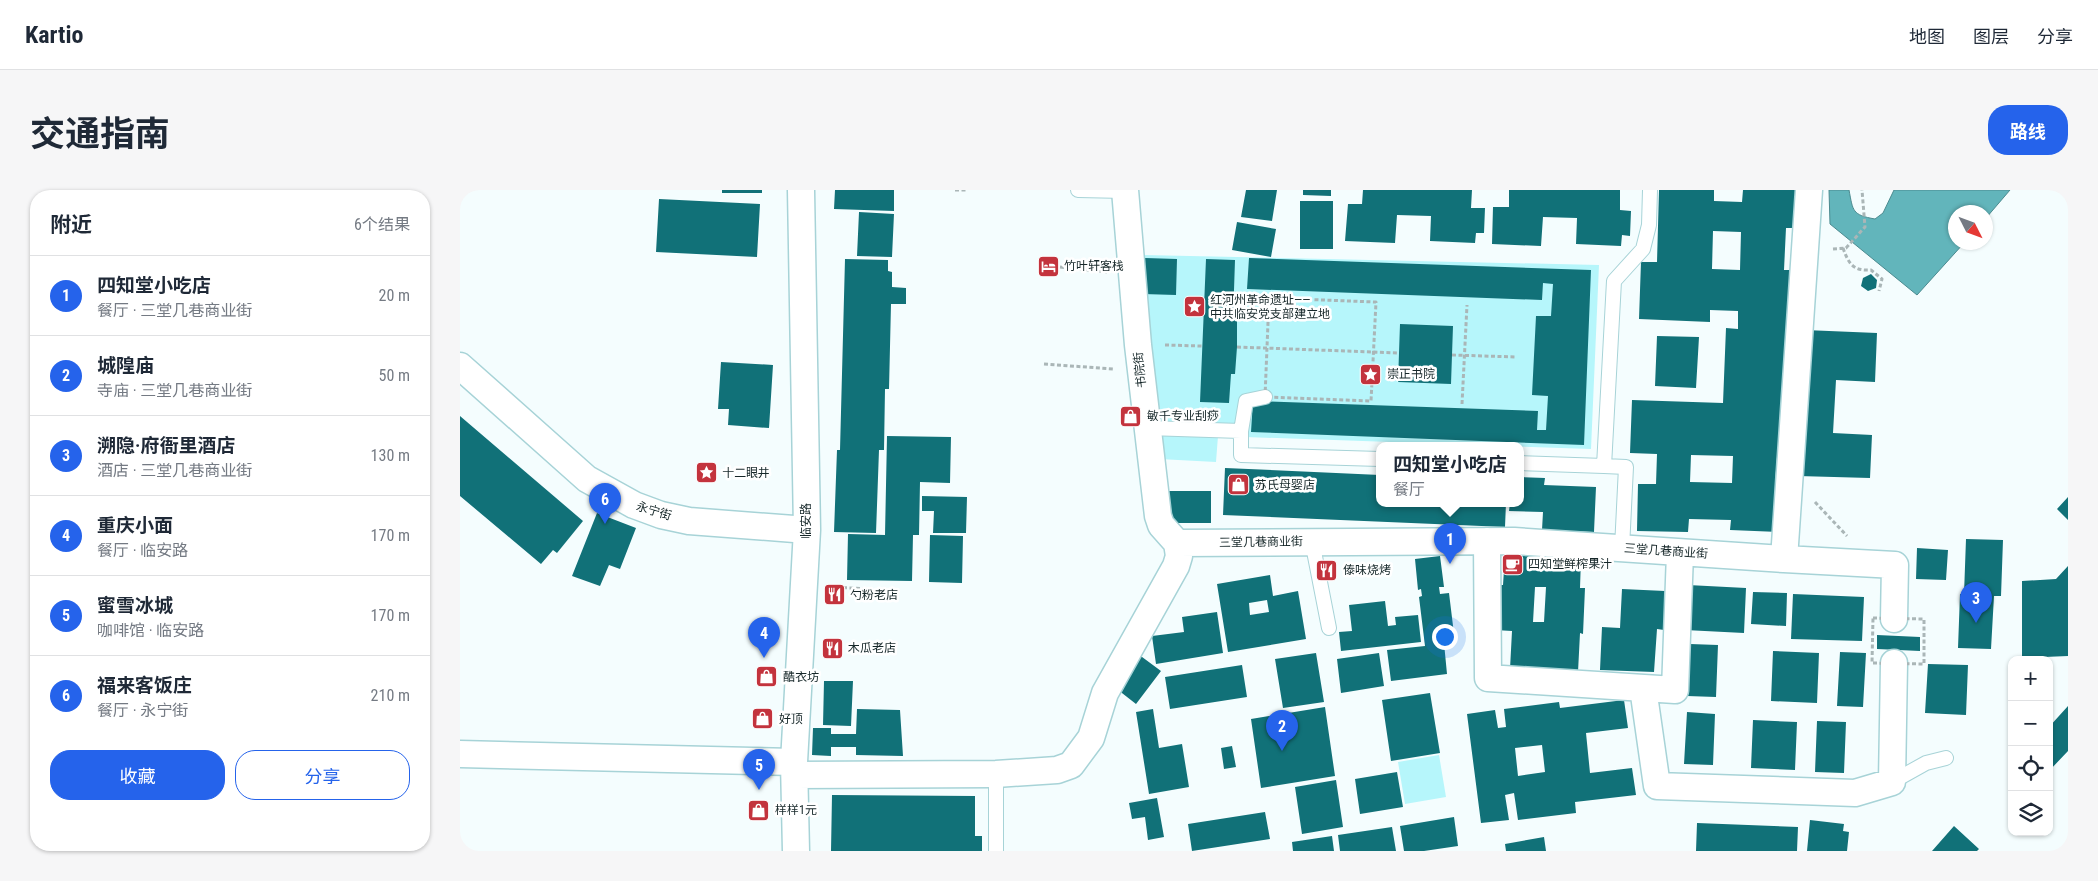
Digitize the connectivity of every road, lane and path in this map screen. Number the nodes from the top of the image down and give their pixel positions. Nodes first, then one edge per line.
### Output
1 (801, 190) edge
2 (955, 190) edge
3 (968, 190) edge
4 (1078, 190) edge
5 (1650, 190) edge
6 (1809, 190) edge
7 (1862, 190) edge
8 (1125, 191) edge
9 (1060, 267) dead end
10 (1132, 274) junction
11 (1879, 291) dead end
12 (1467, 305) dead end
13 (1138, 345) junction
14 (1202, 346) dead end
15 (1236, 347) dead end
16 (1267, 348) junction
17 (1374, 352) junction
18 (1399, 353) dead end
19 (1452, 355) dead end
20 (1465, 356) junction
21 (1516, 358) dead end
22 (1044, 364) dead end
23 (460, 366) edge
24 (1140, 371) junction
25 (1265, 397) junction
26 (1462, 404) dead end
27 (1147, 428) junction
28 (1241, 431) junction
29 (1376, 459) edge
30 (1524, 463) edge
31 (1604, 466) junction
32 (1789, 474) junction
33 (807, 530) junction
34 (1312, 541) junction
35 (1487, 541) junction
36 (1177, 543) junction
37 (1622, 548) junction
38 (1680, 553) junction
39 (1784, 559) junction
40 (1873, 564) junction
41 (804, 586) junction
42 (870, 589) dead end
43 (1894, 619) dead end
44 (1329, 628) dead end
45 (1894, 663) dead end
46 (1643, 688) junction
47 (460, 754) edge
48 (1946, 758) dead end
49 (794, 768) junction
50 (996, 774) junction
51 (1892, 782) junction
52 (796, 851) edge
53 (996, 851) edge

1 - 33 street, 临安路
2 - 3 path
4 - 8 lane
5 - 31 lane
6 - 32 street
7 - 11 path
8 - 10 street, 书院街
9 - 10 path
10 - 13 street, 书院街
12 - 20 path
13 - 14 path
13 - 24 street, 书院街
15 - 16 path
16 - 17 path
16 - 17 path
16 - 25 path
17 - 18 path
17 - 25 path
19 - 20 path
20 - 21 path
20 - 26 path
22 - 24 path
23 - 33 street, 永宁街
24 - 27 street, 书院街
25 - 28 lane
27 - 28 lane
27 - 36 street, 书院街
28 - 29 lane
30 - 31 lane
31 - 37 lane
32 - 39 street
32 - 40 path
33 - 41 street, 临安路
34 - 35 street, 三堂几巷商业街
34 - 36 street, 三堂几巷商业街
34 - 44 lane
35 - 37 street, 三堂几巷商业街
35 - 46 street
36 - 50 street
37 - 38 street, 三堂几巷商业街
38 - 39 street, 三堂几巷商业街
38 - 46 street
39 - 40 street, 三堂几巷商业街
40 - 43 street, 三堂几巷商业街
41 - 42 path
41 - 49 street, 临安路
45 - 51 street
46 - 51 street
47 - 49 street
48 - 51 lane
49 - 50 street
49 - 52 street, 临安路
50 - 53 lane

